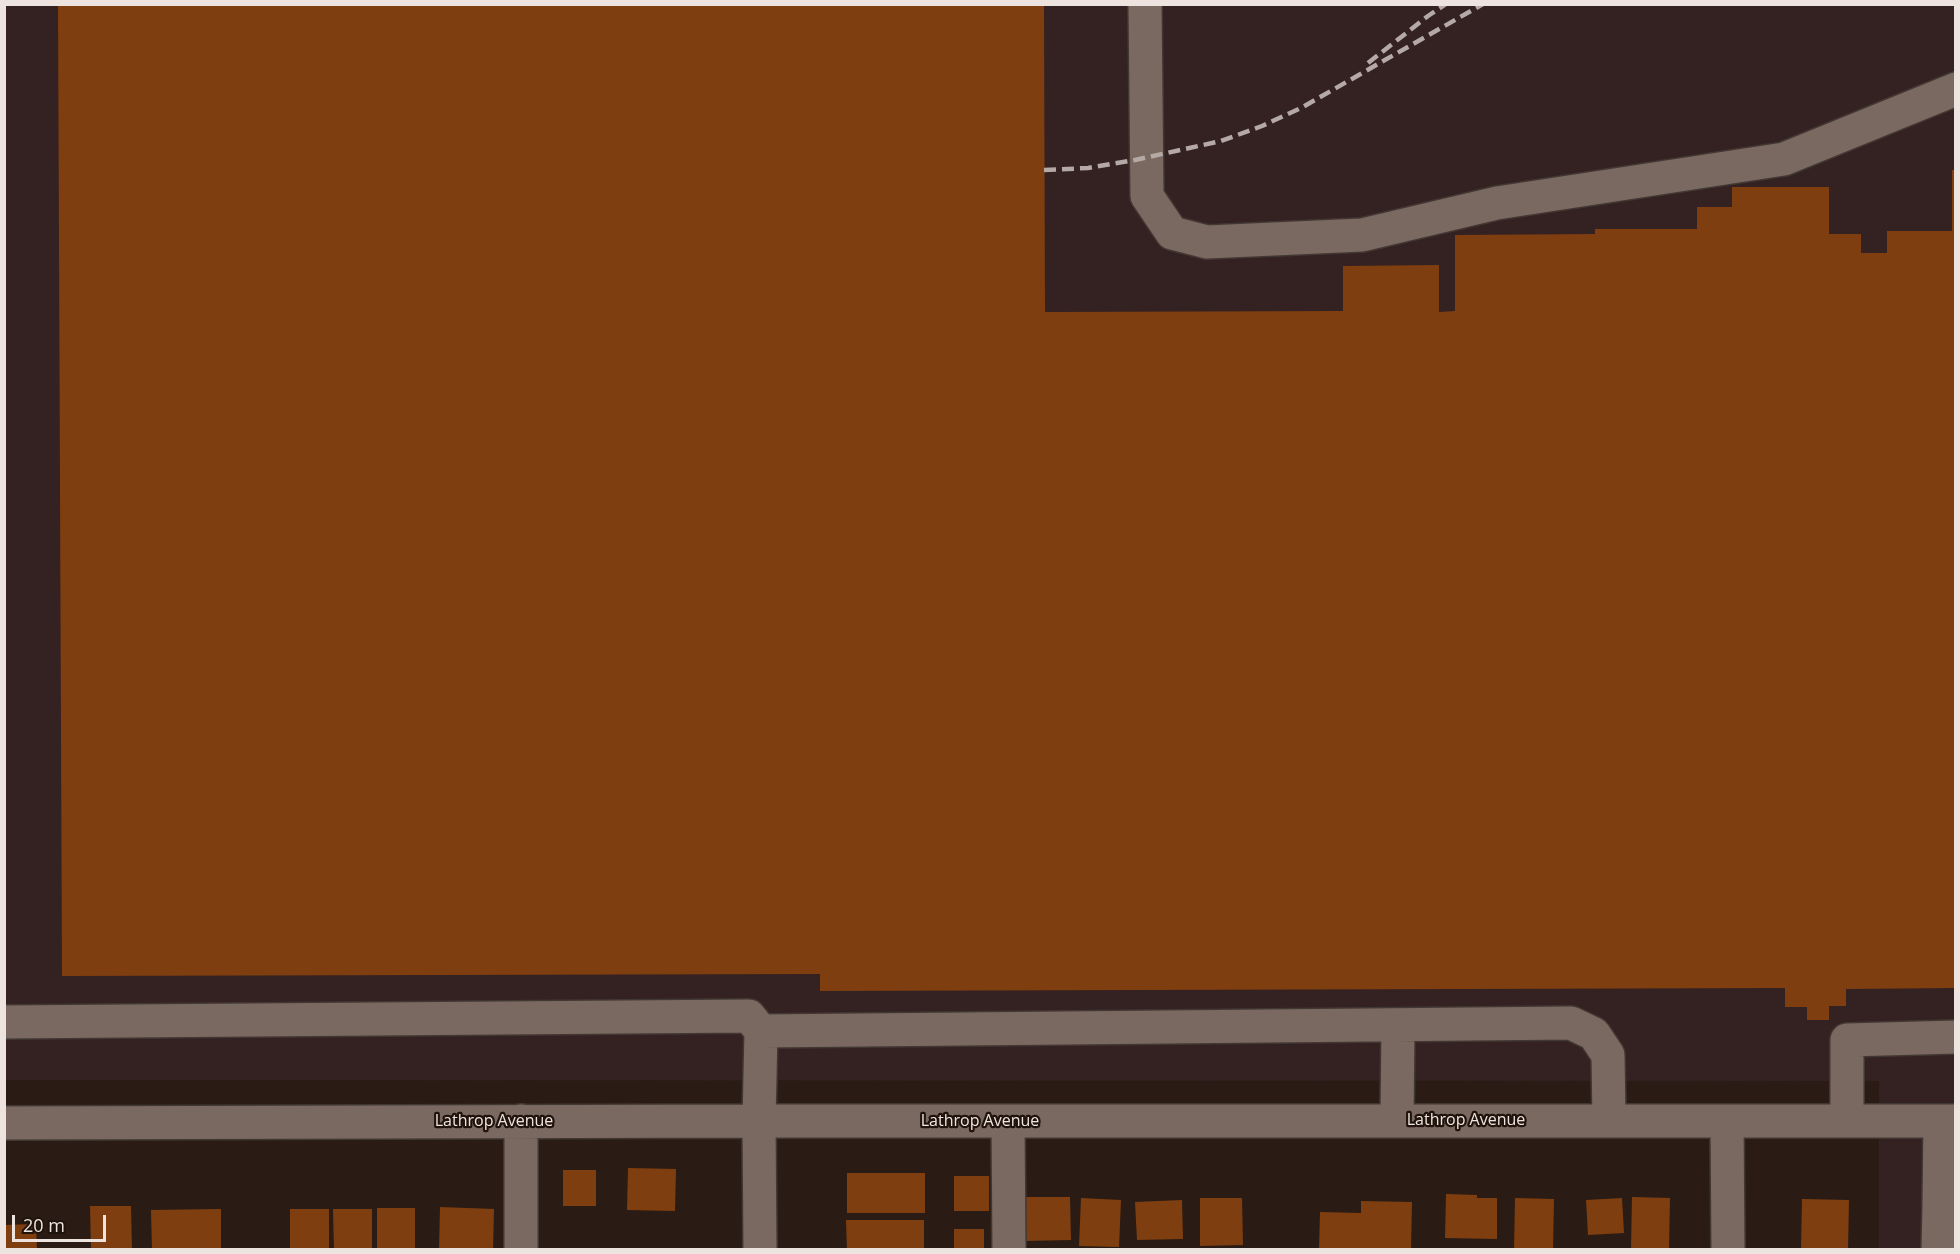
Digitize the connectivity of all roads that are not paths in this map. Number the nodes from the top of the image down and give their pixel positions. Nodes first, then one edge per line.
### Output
1 (1145, 4) edge
2 (1956, 88) edge
3 (4, 1022) edge
4 (1398, 1025) junction
5 (761, 1031) junction
6 (1956, 1037) edge
7 (759, 1120) junction
8 (1396, 1120) junction
9 (1609, 1120) junction
10 (1948, 1120) edge
11 (521, 1121) junction
12 (1008, 1121) junction
13 (1727, 1121) junction
14 (1848, 1121) junction
15 (4, 1123) edge
16 (1947, 1207) edge
17 (521, 1250) edge
18 (760, 1250) edge
19 (1009, 1250) edge
20 (1728, 1250) edge
21 (1938, 1250) edge

1 - 2 street
3 - 5 street
4 - 5 street
4 - 8 street
4 - 9 street
5 - 7 street
6 - 14 street
7 - 11 street, Lathrop Avenue
7 - 12 street, Lathrop Avenue
7 - 18 street
8 - 9 street, Lathrop Avenue
8 - 12 street, Lathrop Avenue
9 - 13 street, Lathrop Avenue
10 - 14 street, Lathrop Avenue
10 - 16 street
11 - 15 street, Lathrop Avenue
11 - 17 street
12 - 19 street
13 - 14 street, Lathrop Avenue
13 - 20 street
16 - 21 street

